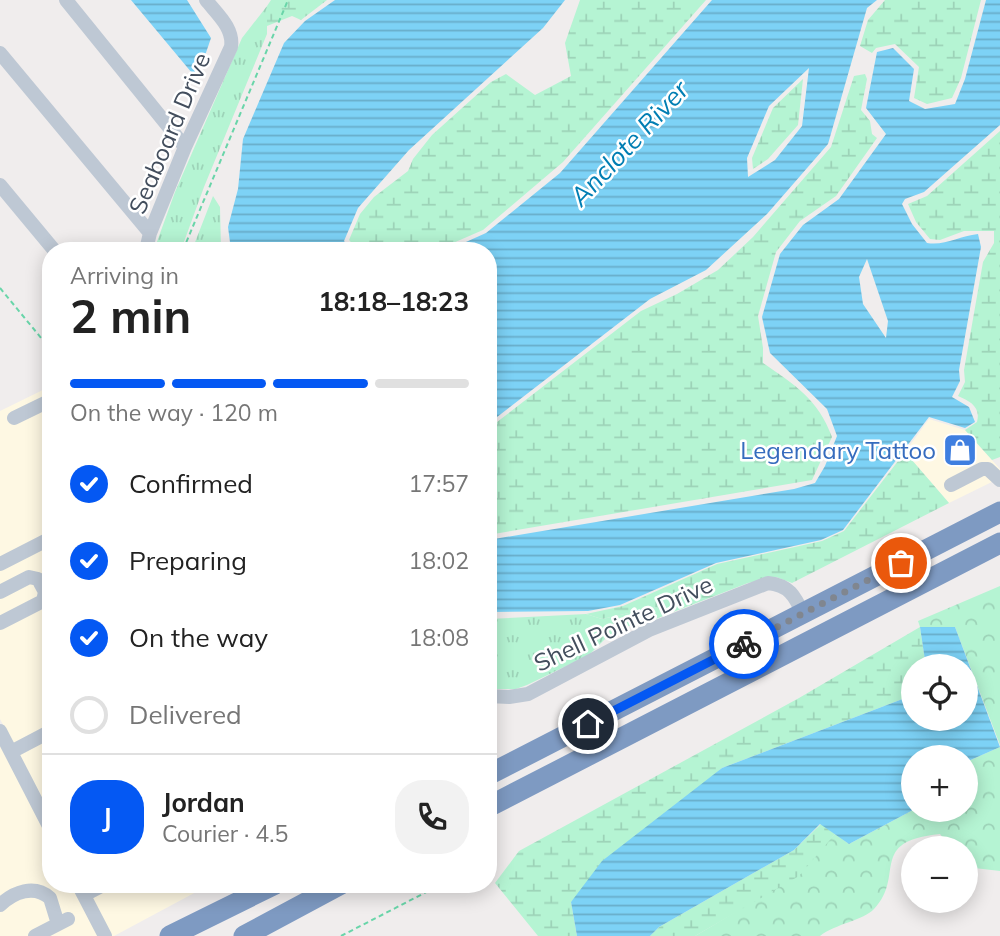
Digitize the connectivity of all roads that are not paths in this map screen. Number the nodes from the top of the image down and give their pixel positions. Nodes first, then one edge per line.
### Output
1 (66, 0) edge
2 (206, 0) edge
3 (0, 53) edge
4 (185, 147) junction
5 (0, 185) edge
6 (150, 233) junction
7 (47, 242) edge
8 (148, 242) edge
9 (42, 404) edge
10 (14, 418) dead end
11 (1000, 480) edge
12 (951, 485) dead end
13 (1000, 512) edge
14 (1000, 533) edge
15 (42, 543) edge
16 (993, 546) edge
17 (0, 564) edge
18 (42, 586) edge
19 (0, 592) edge
20 (42, 602) edge
21 (803, 614) junction
22 (0, 623) edge
23 (497, 696) edge
24 (0, 731) edge
25 (42, 736) edge
26 (11, 752) junction
27 (497, 770) edge
28 (497, 802) edge
29 (42, 812) edge
30 (42, 893) edge
31 (42, 893) edge
32 (83, 893) edge
33 (257, 893) edge
34 (324, 893) edge
35 (236, 903) junction
36 (0, 905) edge
37 (35, 936) edge
38 (105, 936) edge
39 (170, 936) edge
40 (190, 936) edge
41 (243, 936) edge

1 - 4 street
2 - 4 street, Seaboard Drive
3 - 6 street
4 - 6 street, Seaboard Drive
5 - 7 street
6 - 8 street, Seaboard Drive
9 - 10 street
11 - 12 street
13 - 21 highway
14 - 16 highway
15 - 17 street
16 - 28 highway
18 - 19 street
20 - 22 street
21 - 23 street, Shell Pointe Drive
21 - 27 highway
24 - 26 street
25 - 26 street
26 - 29 street
30 - 36 street
31 - 37 street
32 - 38 street
33 - 35 highway
34 - 41 highway
35 - 39 highway
35 - 40 highway

